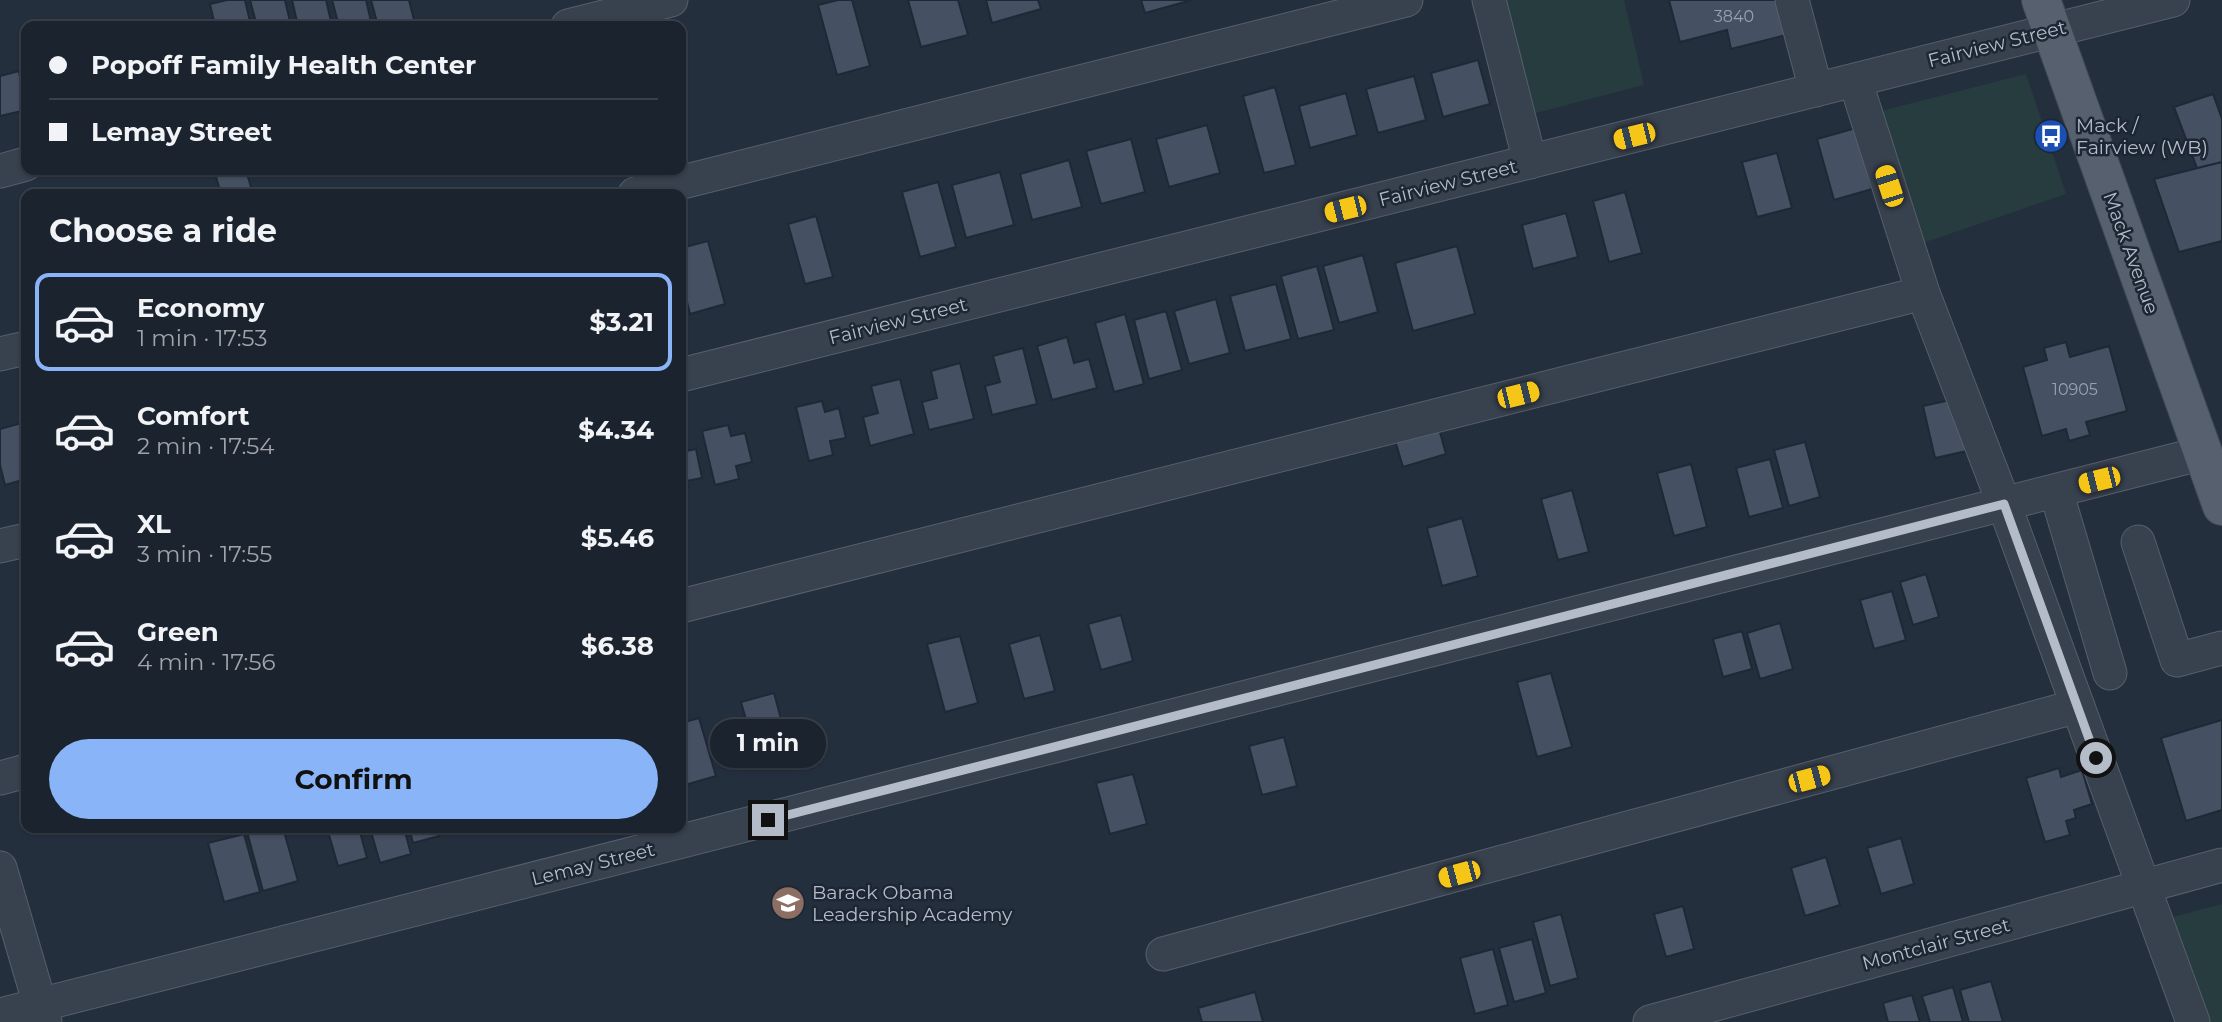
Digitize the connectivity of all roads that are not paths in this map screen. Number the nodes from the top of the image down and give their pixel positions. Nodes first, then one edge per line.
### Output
1 (671, 0) edge
2 (1406, 0) edge
3 (1489, 0) edge
4 (1792, 0) edge
5 (2174, 0) edge
6 (2046, 15) edge
7 (588, 21) edge
8 (1855, 80) junction
9 (1816, 90) junction
10 (1531, 162) junction
11 (21, 165) edge
12 (0, 171) edge
13 (655, 189) edge
14 (1923, 293) junction
15 (21, 349) edge
16 (0, 354) edge
17 (686, 375) edge
18 (2203, 453) junction
19 (2056, 491) junction
20 (2221, 500) edge
21 (2004, 504) junction
22 (21, 541) edge
23 (2138, 542) dead end
24 (0, 546) edge
25 (686, 605) edge
26 (2222, 648) edge
27 (2110, 673) dead end
28 (2078, 706) junction
29 (21, 772) edge
30 (0, 778) edge
31 (2222, 865) edge
32 (0, 868) edge
33 (2143, 887) junction
34 (1163, 954) dead end
35 (0, 1014) edge
36 (42, 1014) edge
37 (1650, 1022) edge
38 (2193, 1022) edge

1 - 7 street
2 - 13 street
3 - 10 street
4 - 9 street
5 - 6 street, Fairview Street
6 - 8 street, Fairview Street
6 - 18 main road, Mack Avenue
8 - 9 street, Fairview Street
8 - 14 street
9 - 10 street, Fairview Street
10 - 17 street, Fairview Street
11 - 12 street
14 - 21 street
14 - 25 street
15 - 16 street
18 - 19 street, Lemay Street
18 - 20 main road, Mack Avenue
19 - 21 street, Lemay Street
19 - 27 street
21 - 28 street
21 - 36 street, Lemay Street
22 - 24 street
23 - 26 street
28 - 33 street
28 - 34 street
29 - 30 street
31 - 33 street, Montclair Street
32 - 36 street
33 - 37 street, Montclair Street
33 - 38 street
35 - 36 street, Lemay Street

